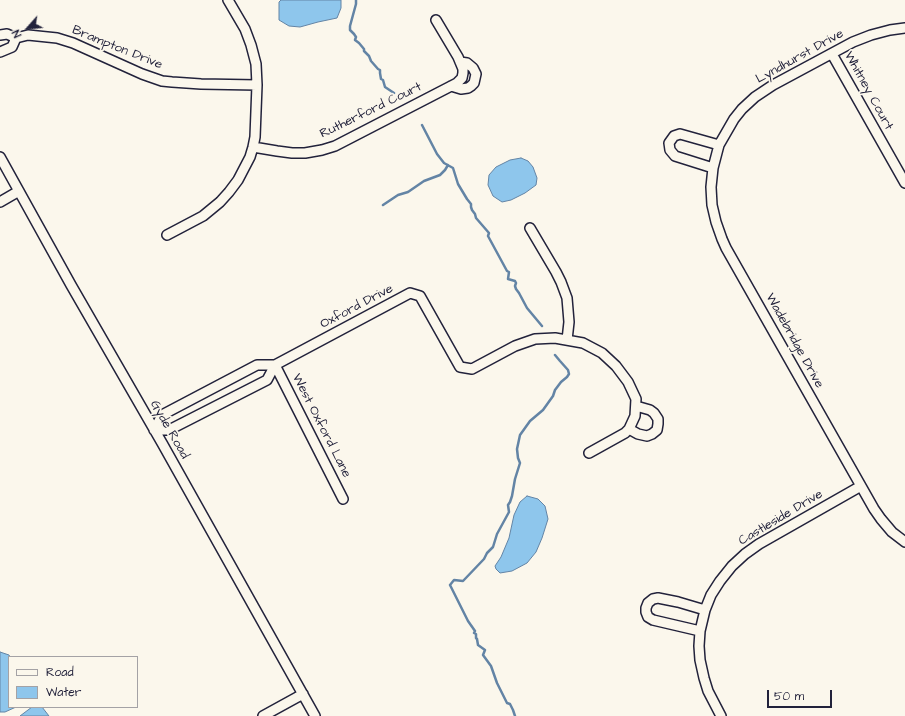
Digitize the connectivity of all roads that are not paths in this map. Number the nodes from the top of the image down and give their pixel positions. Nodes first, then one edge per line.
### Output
1 (228, 0) edge
2 (436, 20) dead end
3 (905, 28) edge
4 (0, 35) edge
5 (16, 38) junction
6 (0, 52) edge
7 (832, 54) junction
8 (460, 62) junction
9 (257, 85) junction
10 (451, 86) junction
11 (725, 135) joint
12 (719, 145) junction
13 (253, 147) junction
14 (0, 157) edge
15 (713, 168) junction
16 (905, 184) edge
17 (19, 191) junction
18 (0, 202) edge
19 (530, 228) dead end
20 (167, 235) dead end
21 (567, 340) junction
22 (276, 365) junction
23 (636, 406) junction
24 (629, 429) junction
25 (154, 430) junction
26 (589, 453) dead end
27 (861, 486) junction
28 (343, 499) dead end
29 (905, 542) edge
30 (705, 610) junction
31 (700, 631) junction
32 (303, 694) junction
33 (263, 716) edge
34 (316, 716) edge
35 (721, 716) edge

1 - 9 street
2 - 8 street, Rutherford Court
3 - 7 street, Lyndhurst Drive
4 - 5 street, Brampton Drive
5 - 6 street
5 - 9 street, Brampton Drive
7 - 11 street, Lyndhurst Drive
7 - 16 street, Whitney Court
8 - 10 street, Rutherford Court
8 - 10 street, Rutherford Court
9 - 13 street
10 - 13 street, Rutherford Court
11 - 12 street, Wadebridge Drive
12 - 15 street, Wadebridge Drive
12 - 15 street
13 - 20 street
14 - 17 street, Gyde Road
15 - 27 street, Wadebridge Drive
17 - 18 street
17 - 25 street, Gyde Road
19 - 21 street
21 - 22 street, Oxford Drive
21 - 23 street, Oxford Drive
22 - 25 street, Oxford Drive
22 - 25 street, Oxford Drive
22 - 28 street, West Oxford Lane
23 - 24 street
23 - 24 street
24 - 26 street
25 - 32 street, Gyde Road
27 - 29 street, Wadebridge Drive
27 - 30 street, Castleside Drive
30 - 31 street, Castleside Drive
30 - 31 street
31 - 35 street, Castleside Drive
32 - 33 street
32 - 34 street, Gyde Road

